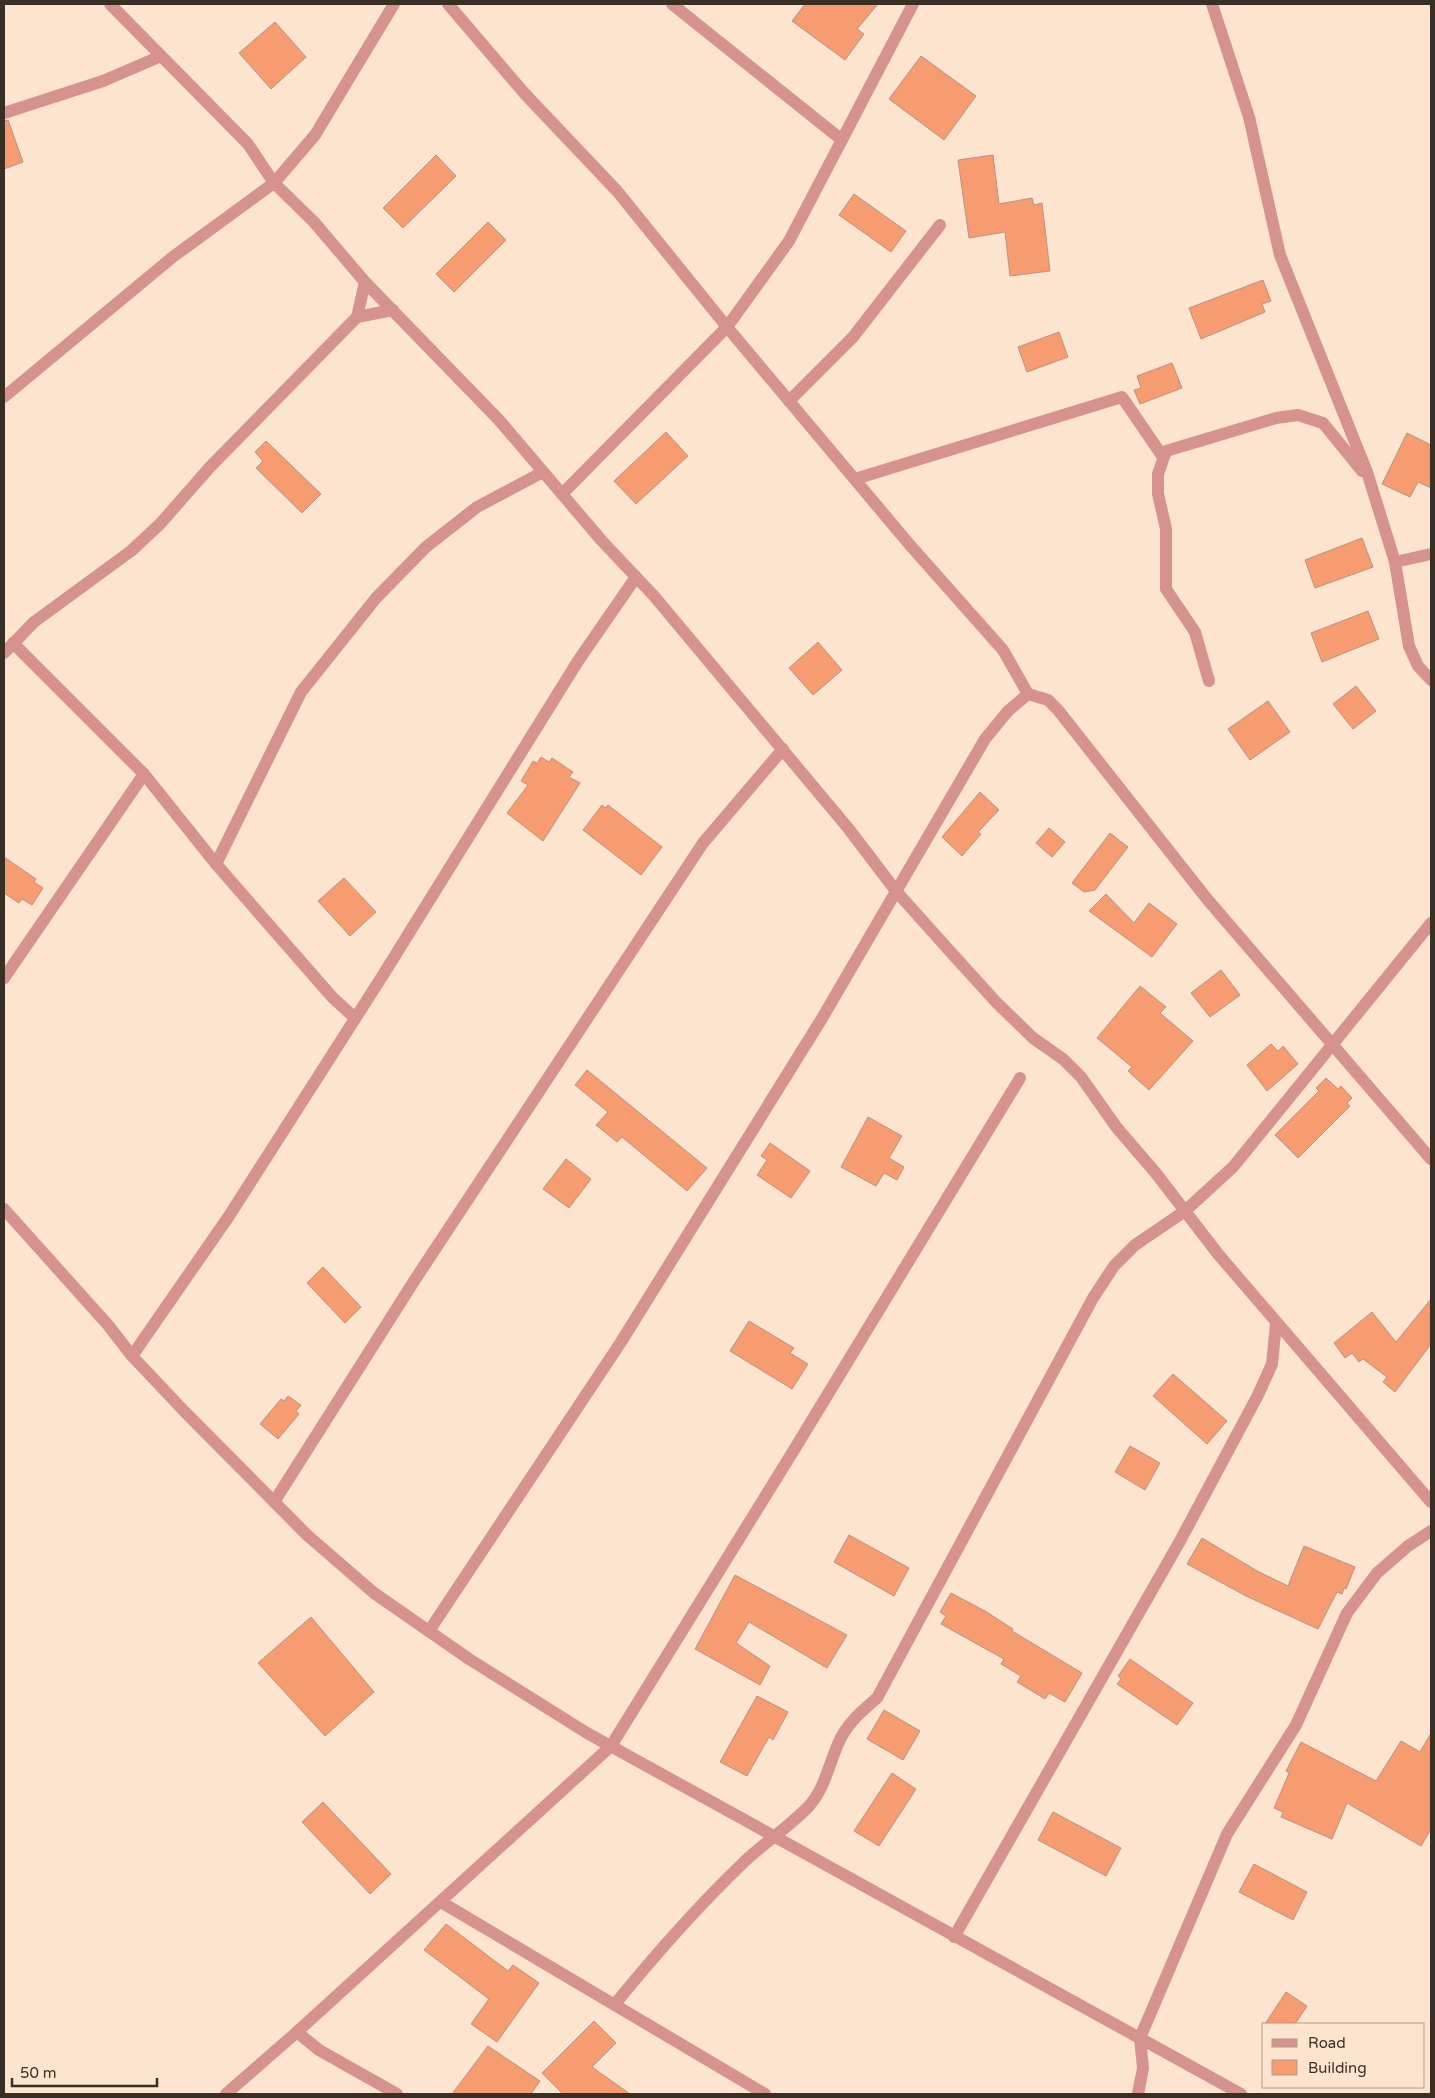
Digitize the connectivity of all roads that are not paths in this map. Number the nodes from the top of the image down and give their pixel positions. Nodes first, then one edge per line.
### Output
1 (110, 4) edge
2 (394, 4) edge
3 (448, 4) edge
4 (672, 4) edge
5 (913, 4) edge
6 (1212, 4) edge
7 (160, 56) junction
8 (4, 113) edge
9 (842, 140) junction
10 (274, 183) junction
11 (940, 225) dead end
12 (365, 282) junction
13 (393, 310) junction
14 (357, 317) junction
15 (727, 326) junction
16 (4, 397) edge
17 (789, 401) junction
18 (1164, 458) junction
19 (543, 472) junction
20 (855, 479) junction
21 (1370, 481) junction
22 (562, 494) junction
23 (1431, 554) edge
24 (1395, 562) junction
25 (636, 577) junction
26 (13, 643) junction
27 (4, 653) edge
28 (1431, 680) edge
29 (1209, 681) dead end
30 (1028, 694) junction
31 (783, 749) junction
32 (144, 774) junction
33 (216, 864) junction
34 (896, 891) junction
35 (1431, 923) edge
36 (4, 978) edge
37 (355, 1018) junction
38 (1333, 1045) junction
39 (1020, 1078) dead end
40 (1431, 1159) edge
41 (4, 1209) edge
42 (1185, 1212) junction
43 (1276, 1324) junction
44 (132, 1356) junction
45 (274, 1502) junction
46 (1431, 1502) edge
47 (1431, 1530) edge
48 (429, 1631) junction
49 (611, 1746) junction
50 (776, 1836) junction
51 (441, 1902) junction
52 (954, 1937) junction
53 (615, 2004) junction
54 (297, 2032) junction
55 (1140, 2038) junction
56 (226, 2094) edge
57 (397, 2094) edge
58 (765, 2094) edge
59 (1138, 2094) edge
60 (1241, 2094) edge

1 - 7 street
2 - 10 street
3 - 15 street
4 - 9 street
5 - 9 street
6 - 21 street
7 - 8 street
7 - 10 street
9 - 15 street
10 - 12 street
10 - 16 street
11 - 17 street
12 - 13 street
12 - 14 street
13 - 14 street
13 - 19 street
14 - 26 street
15 - 17 street
15 - 22 street
17 - 20 street
18 - 20 street
18 - 21 street
18 - 29 street
19 - 22 street
19 - 33 street
20 - 30 street
21 - 24 street
22 - 25 street
23 - 24 street
24 - 28 street
25 - 31 street
25 - 37 street
26 - 27 street
26 - 32 street
30 - 34 street
30 - 38 street
31 - 34 street
31 - 45 street
32 - 33 street
32 - 36 street
33 - 37 street
34 - 42 street
34 - 48 street
35 - 38 street
37 - 44 street
38 - 40 street
38 - 42 street
39 - 49 street
41 - 44 street
42 - 43 street
42 - 50 street
43 - 46 street
43 - 52 street
44 - 45 street
45 - 48 street
47 - 55 street
48 - 49 street
49 - 50 street
49 - 51 street
50 - 52 street
50 - 53 street
51 - 53 street
51 - 54 street
52 - 55 street
53 - 58 street
54 - 56 street
54 - 57 street
55 - 59 street
55 - 60 street

